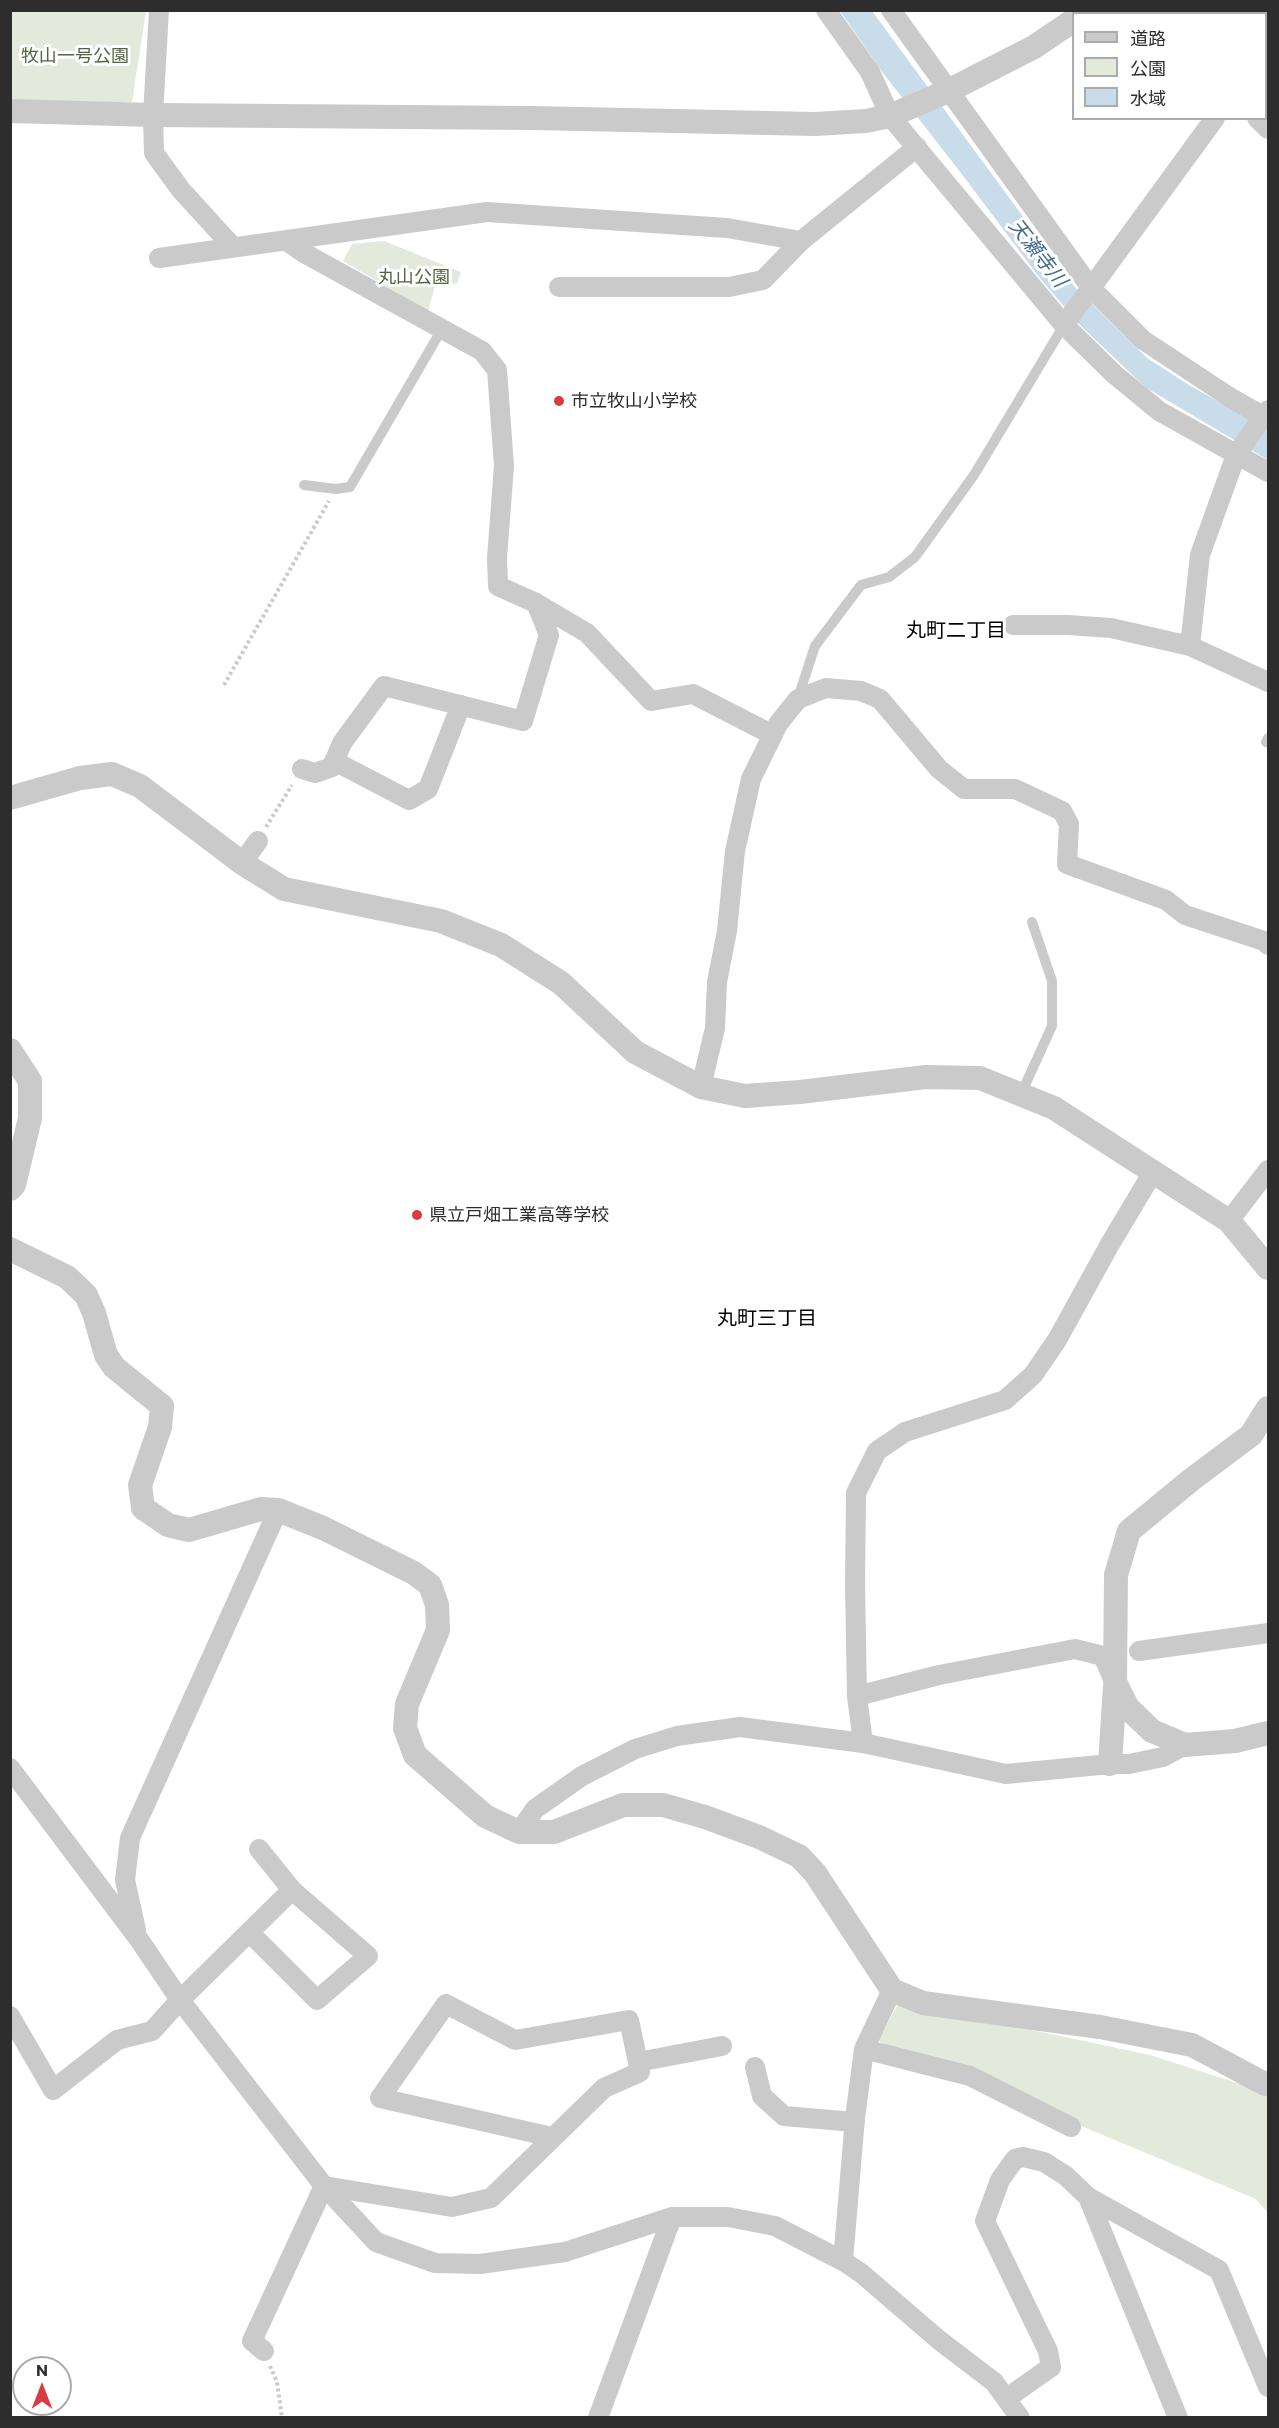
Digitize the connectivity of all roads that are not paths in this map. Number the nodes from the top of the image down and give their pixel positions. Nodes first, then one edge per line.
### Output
1 (159, 10) edge
2 (826, 10) edge
3 (891, 10) edge
4 (1072, 21) edge
5 (943, 93) junction
6 (10, 111) edge
7 (896, 113) junction
8 (153, 115) junction
9 (1214, 120) edge
10 (917, 147) junction
11 (801, 241) junction
12 (288, 242) junction
13 (233, 248) junction
14 (159, 258) dead end
15 (559, 287) dead end
16 (1091, 288) junction
17 (1064, 325) junction
18 (442, 329) junction
19 (1267, 415) edge
20 (1236, 455) junction
21 (1269, 472) edge
22 (304, 485) dead end
23 (536, 603) junction
24 (1013, 625) dead end
25 (1190, 646) junction
26 (1269, 682) edge
27 (798, 699) junction
28 (461, 705) junction
29 (773, 735) junction
30 (334, 760) junction
31 (302, 769) road end
32 (10, 798) edge
33 (258, 841) road end
34 (242, 864) junction
35 (1032, 922) dead end
36 (1269, 945) edge
37 (10, 1050) edge
38 (701, 1087) junction
39 (1021, 1094) junction
40 (1269, 1170) edge
41 (1153, 1172) junction
42 (10, 1189) edge
43 (1229, 1221) junction
44 (10, 1249) edge
45 (1269, 1268) edge
46 (1269, 1408) edge
47 (278, 1510) junction
48 (1269, 1633) edge
49 (1139, 1651) dead end
50 (1115, 1682) junction
51 (857, 1696) junction
52 (1269, 1733) edge
53 (863, 1743) junction
54 (1185, 1745) junction
55 (1110, 1764) junction
56 (10, 1768) edge
57 (519, 1832) junction
58 (259, 1849) dead end
59 (292, 1890) junction
60 (249, 1932) junction
61 (138, 1938) junction
62 (892, 1990) junction
63 (180, 2000) junction
64 (10, 2016) edge
65 (722, 2046) dead end
66 (864, 2049) junction
67 (638, 2062) junction
68 (755, 2067) dead end
69 (1269, 2084) edge
70 (855, 2122) junction
71 (1071, 2127) dead end
72 (552, 2137) junction
73 (324, 2186) junction
74 (1088, 2197) junction
75 (672, 2217) junction
76 (843, 2261) junction
77 (264, 2351) road end
78 (1269, 2387) edge
79 (1006, 2398) junction
80 (598, 2418) edge
81 (1020, 2418) edge
82 (1178, 2418) edge

1 - 8 street
2 - 7 street
3 - 5 street
4 - 5 street
5 - 7 street
5 - 16 street
6 - 8 street
7 - 8 street
7 - 10 street
8 - 13 street
9 - 16 street
10 - 11 street
10 - 17 street
11 - 12 street
11 - 15 street
12 - 13 street
12 - 18 street
13 - 14 street
16 - 17 street
16 - 19 street
17 - 20 street
17 - 27 lane
18 - 22 lane
18 - 23 street
19 - 20 street
20 - 21 street
20 - 25 street
23 - 28 street
23 - 29 street
24 - 25 street
25 - 26 street
27 - 29 street
27 - 36 street
28 - 30 street
28 - 30 street
29 - 38 street
30 - 31 street
32 - 34 street
33 - 34 street
34 - 38 street
35 - 39 lane
37 - 42 street
38 - 39 street
39 - 41 street
40 - 43 street
41 - 43 street
41 - 51 street
43 - 45 street
44 - 47 street
46 - 50 street
47 - 57 street
47 - 61 street
48 - 49 street
50 - 51 street
50 - 54 street
50 - 55 street
51 - 53 street
52 - 54 street
53 - 55 street
53 - 57 street
54 - 55 street
56 - 61 street
57 - 62 street
58 - 59 street
59 - 60 street
59 - 60 street
60 - 63 street
61 - 63 street
62 - 66 street
62 - 69 street
63 - 64 street
63 - 73 street
65 - 67 street
66 - 70 street
66 - 71 street
67 - 72 street
67 - 72 street
68 - 70 street
70 - 76 street
72 - 73 street
73 - 75 street
73 - 77 street
74 - 78 street
74 - 79 street
74 - 82 street
75 - 76 street
75 - 80 street
76 - 79 street
79 - 81 street

